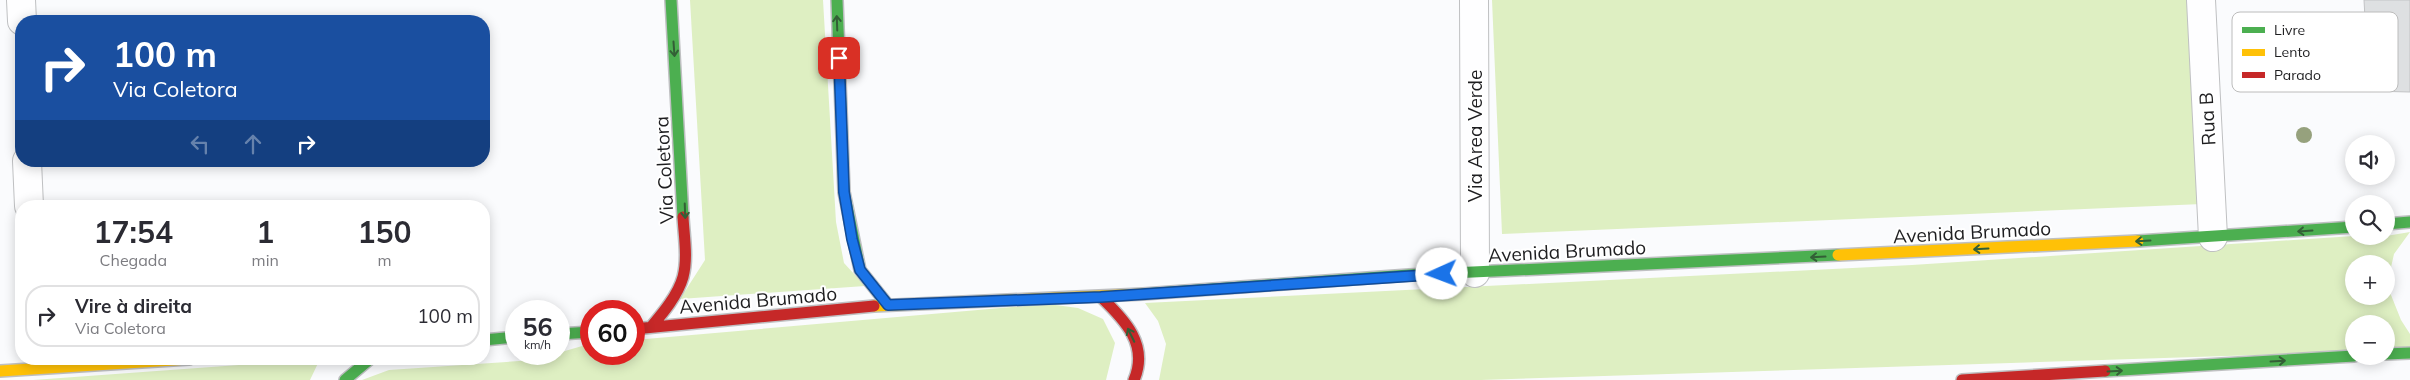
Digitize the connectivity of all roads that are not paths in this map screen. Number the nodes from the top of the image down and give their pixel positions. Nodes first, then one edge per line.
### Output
1 (0, 0) edge
2 (4, 0) edge
3 (21, 0) edge
4 (671, 0) edge
5 (837, 0) edge
6 (1474, 0) edge
7 (2201, 0) edge
8 (22, 15) edge
9 (27, 167) edge
10 (29, 200) edge
11 (2410, 222) edge
12 (2395, 223) edge
13 (2345, 228) edge
14 (2213, 237) junction
15 (1476, 273) junction
16 (1101, 297) junction
17 (888, 305) junction
18 (650, 327) junction
19 (645, 328) edge
20 (505, 338) edge
21 (490, 339) edge
22 (2410, 353) edge
23 (2395, 354) edge
24 (2345, 357) edge
25 (30, 365) edge
26 (363, 365) edge
27 (0, 371) edge
28 (344, 380) edge
29 (1134, 380) edge
30 (1962, 380) edge

1 - 2 street
3 - 8 street
4 -> 18 main road, Via Coletora
17 -> 5 main road
6 - 15 street, Via Area Verde
7 - 14 street, Rua B
9 - 10 street
11 - 12 main road
13 -> 14 main road, Avenida Brumado
14 -> 15 main road, Avenida Brumado
15 - 16 main road, Avenida Brumado
16 - 17 main road, Avenida Brumado
29 -> 16 main road
17 - 18 main road, Avenida Brumado
18 - 19 main road, Avenida Brumado
20 - 21 main road
22 - 23 main road
30 -> 24 main road
25 - 27 main road
26 - 28 main road

